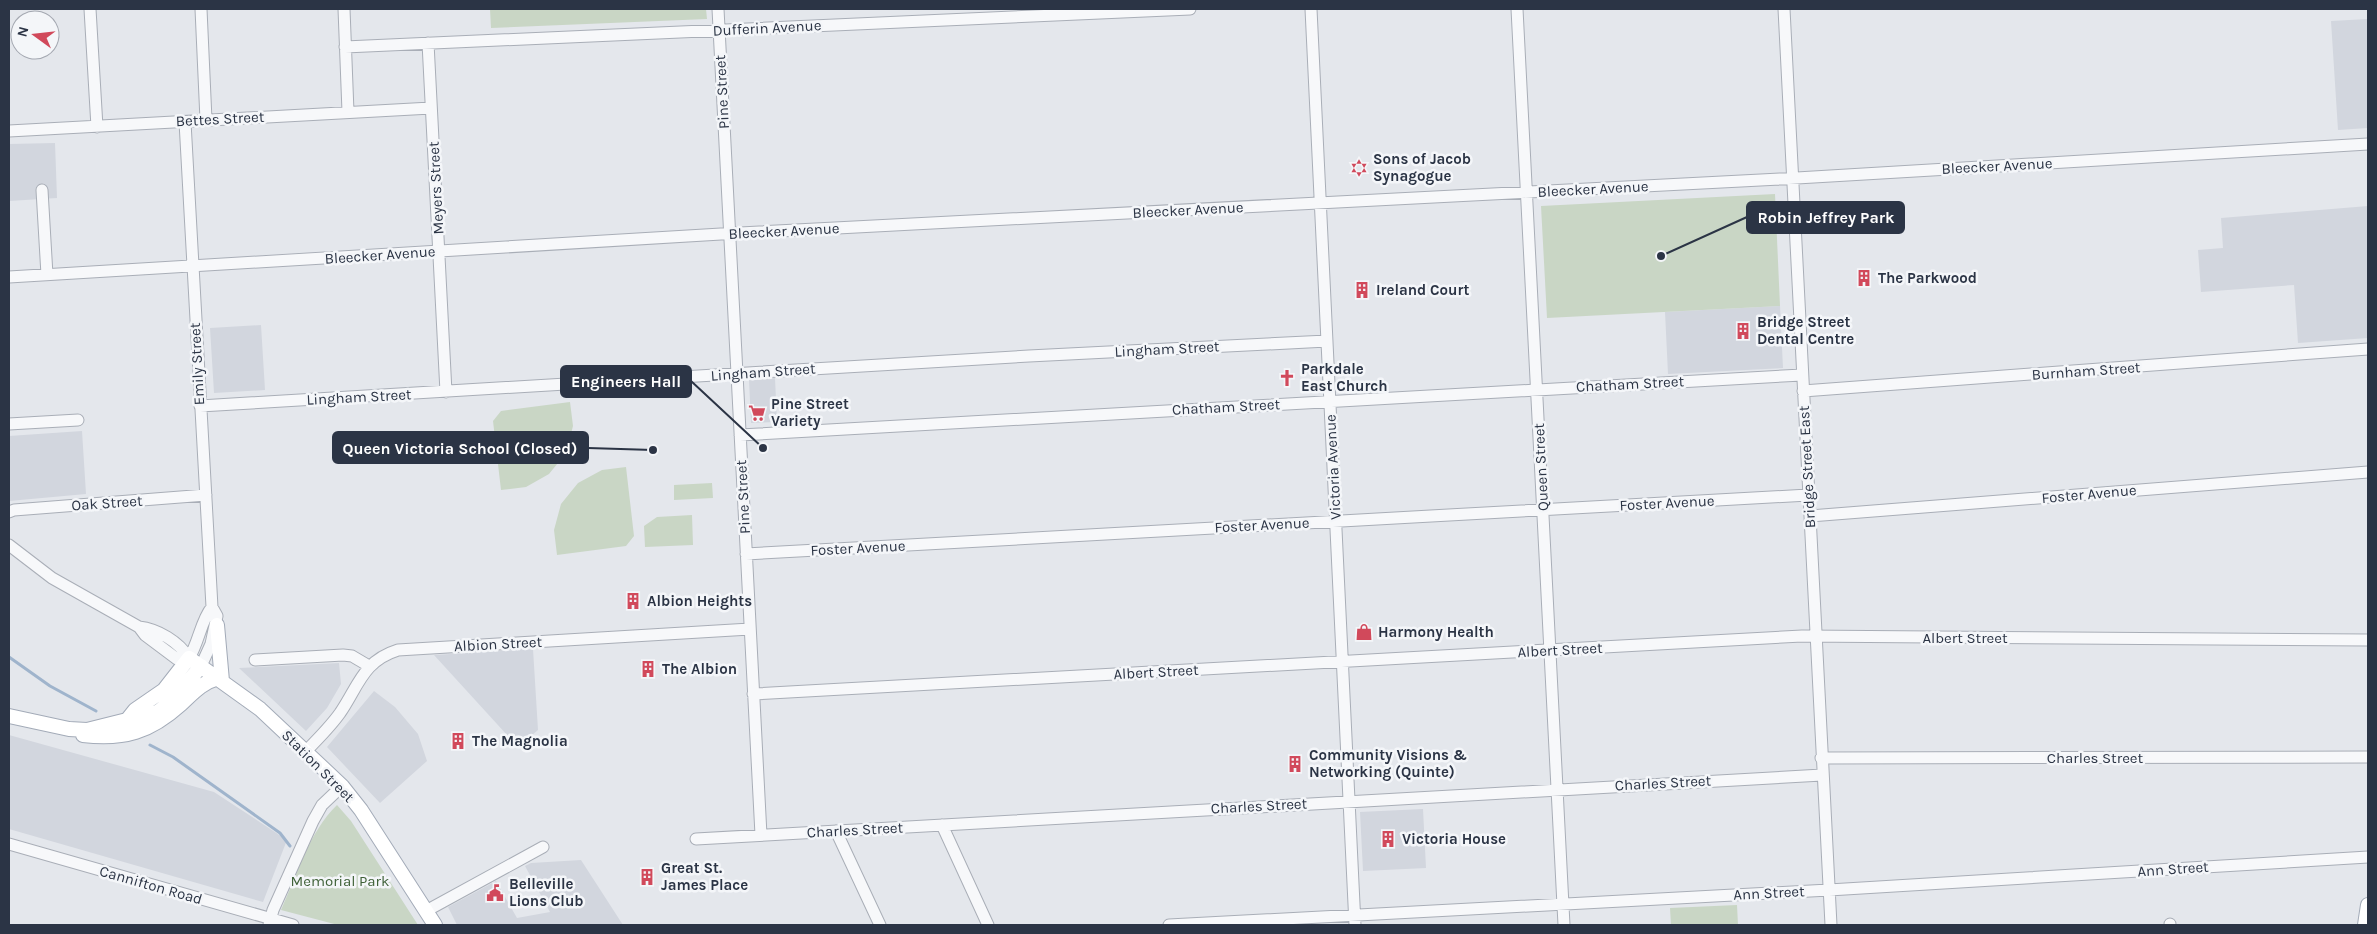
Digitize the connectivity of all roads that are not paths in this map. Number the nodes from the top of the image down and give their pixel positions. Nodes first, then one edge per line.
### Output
1 (90, 9) edge
2 (201, 9) edge
3 (344, 9) edge
4 (718, 9) edge
5 (1190, 9) edge
6 (1310, 9) edge
7 (1517, 9) edge
8 (1784, 9) edge
9 (719, 31) junction
10 (428, 43) junction
11 (345, 47) junction
12 (431, 108) junction
13 (348, 112) junction
14 (206, 120) junction
15 (185, 122) junction
16 (97, 127) junction
17 (9, 131) edge
18 (2368, 144) edge
19 (1792, 179) junction
20 (42, 190) dead end
21 (1528, 193) junction
22 (1319, 204) junction
23 (729, 234) junction
24 (439, 251) junction
25 (192, 267) junction
26 (47, 275) junction
27 (9, 277) edge
28 (1327, 341) junction
29 (2368, 349) edge
30 (737, 374) junction
31 (1802, 375) junction
32 (1538, 390) junction
33 (1803, 390) junction
34 (446, 392) junction
35 (1329, 401) junction
36 (200, 406) junction
37 (78, 420) dead end
38 (9, 424) edge
39 (740, 434) junction
40 (2368, 472) edge
41 (206, 495) junction
42 (1808, 495) junction
43 (1543, 510) junction
44 (9, 512) edge
45 (1810, 516) junction
46 (1336, 521) junction
47 (9, 545) edge
48 (746, 554) junction
49 (212, 607) junction
50 (217, 625) junction
51 (750, 629) junction
52 (1816, 636) junction
53 (2368, 640) edge
54 (1550, 651) junction
55 (189, 658) junction
56 (255, 660) dead end
57 (1342, 661) junction
58 (201, 666) junction
59 (369, 666) junction
60 (220, 679) junction
61 (753, 694) junction
62 (9, 716) edge
63 (126, 720) junction
64 (51, 726) junction
65 (306, 751) junction
66 (2368, 757) edge
67 (1821, 758) junction
68 (1822, 774) junction
69 (342, 786) junction
70 (1557, 789) junction
71 (1349, 801) junction
72 (942, 825) junction
73 (836, 831) junction
74 (761, 835) junction
75 (696, 839) dead end
76 (9, 844) edge
77 (543, 847) dead end
78 (2368, 857) edge
79 (1829, 890) junction
80 (1563, 904) junction
81 (2368, 905) edge
82 (426, 911) junction
83 (1355, 920) edge
84 (270, 922) edge
85 (293, 925) edge
86 (435, 925) edge
87 (880, 925) edge
88 (988, 925) edge
89 (1169, 925) edge
90 (1564, 925) edge
91 (1831, 925) edge
92 (2365, 925) edge

1 - 16 street
2 - 14 street
3 - 11 street
4 - 9 street, Pine Street
5 - 9 street, Dufferin Avenue
6 - 22 street, Victoria Avenue
7 - 21 street, Queen Street
8 - 19 street, Bridge Street East
9 - 10 street, Dufferin Avenue
9 - 23 street, Pine Street
10 - 11 street, Dufferin Avenue
10 - 12 street, Meyers Street
11 - 13 street
12 - 13 street, Bettes Street
12 - 24 street, Meyers Street
13 - 14 street, Bettes Street
14 - 15 street, Bettes Street
15 - 16 street, Bettes Street
15 - 25 street, Emily Street
16 - 17 street, Bettes Street
18 - 19 street, Bleecker Avenue
19 - 21 street, Bleecker Avenue
19 - 31 street, Bridge Street East
20 - 26 street
21 - 22 street, Bleecker Avenue
21 - 32 street, Queen Street
22 - 23 street, Bleecker Avenue
22 - 28 street, Victoria Avenue
23 - 24 street, Bleecker Avenue
23 - 30 street, Pine Street
24 - 25 street, Bleecker Avenue
24 - 34 street, Meyers Street
25 - 26 street, Bleecker Avenue
25 - 36 street, Emily Street
26 - 27 street, Bleecker Avenue
28 - 30 street, Lingham Street
28 - 35 street, Victoria Avenue
29 - 33 street, Burnham Street
30 - 34 street, Lingham Street
30 - 39 street, Pine Street
31 - 32 street, Chatham Street
31 - 33 street, Bridge Street East
32 - 35 street, Chatham Street
32 - 43 street, Queen Street
33 - 42 street, Bridge Street East
34 - 36 street, Lingham Street
35 - 39 street, Chatham Street
35 - 46 street, Victoria Avenue
36 - 41 street, Emily Street
37 - 38 street
39 - 48 street, Pine Street
40 - 45 street, Foster Avenue
41 - 44 street, Oak Street
41 - 49 street, Emily Street
42 - 43 street, Foster Avenue
42 - 45 street, Bridge Street East
43 - 46 street, Foster Avenue
43 - 54 street, Queen Street
45 - 52 street, Bridge Street East
46 - 48 street, Foster Avenue
46 - 57 street, Victoria Avenue
47 - 55 street, Station Street
48 - 51 street, Pine Street
49 - 50 street, Emily Street
49 - 55 street, Emily Street
50 - 58 street
50 - 60 main road
51 - 59 street, Albion Street
51 - 61 street, Pine Street
52 - 53 street, Albert Street
52 - 54 street, Albert Street
52 - 67 street, Bridge Street East
54 - 57 street, Albert Street
54 - 70 street, Queen Street
55 - 58 main road, Station Street
55 - 63 main road
56 - 59 street
57 - 61 street, Albert Street
57 - 71 street, Victoria Avenue
58 - 60 main road, Station Street
58 - 63 main road
59 - 65 street
60 - 64 main road
60 - 65 main road, Station Street
61 - 74 street, Pine Street
62 - 64 main road
63 - 64 main road
65 - 69 main road, Station Street
66 - 67 street, Charles Street
67 - 68 street, Bridge Street East
68 - 70 street, Charles Street
68 - 79 street, Bridge Street East
69 - 82 main road, Station Street
69 - 84 street
70 - 71 street, Charles Street
70 - 80 street, Queen Street
71 - 72 street, Charles Street
71 - 83 street, Victoria Avenue
72 - 73 street, Charles Street
72 - 88 street
73 - 74 street, Charles Street
73 - 87 street
74 - 75 street, Charles Street
76 - 84 street, Cannifton Road
77 - 82 street
78 - 79 street, Ann Street
79 - 80 street, Ann Street
79 - 91 street, Bridge Street East
80 - 83 street, Ann Street
80 - 90 street, Queen Street
81 - 92 main road
82 - 86 main road, Station Street
83 - 89 street, Ann Street
84 - 85 street, Cannifton Road

